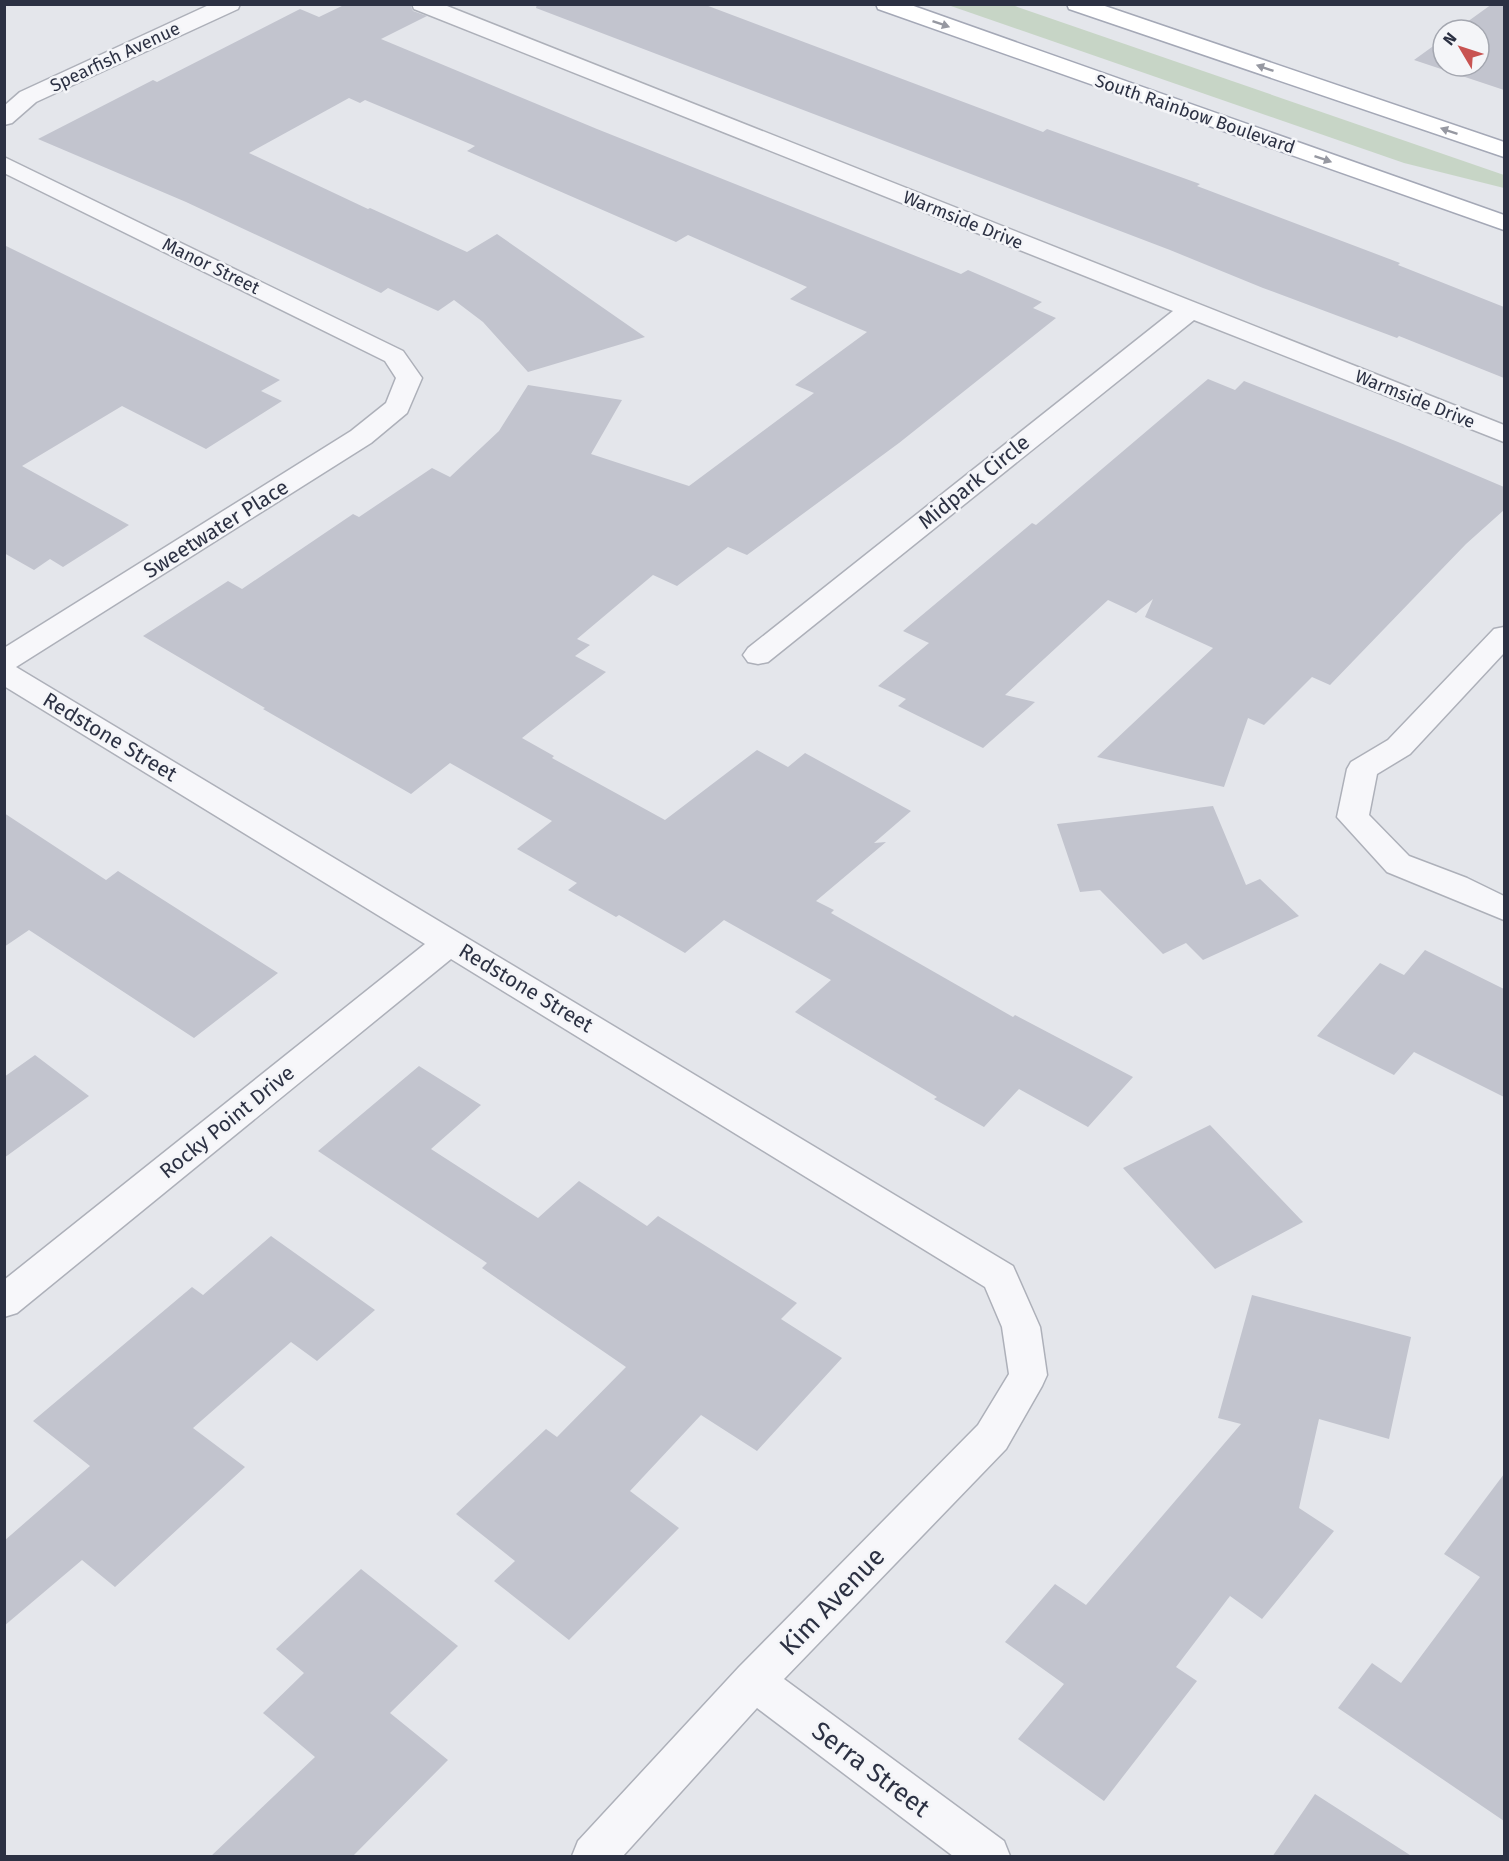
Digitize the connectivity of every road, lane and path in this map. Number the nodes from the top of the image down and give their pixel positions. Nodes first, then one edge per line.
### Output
1 (230, 4) edge
2 (422, 4) edge
3 (886, 4) edge
4 (1077, 4) edge
5 (4, 118) edge
6 (1504, 150) edge
7 (4, 164) edge
8 (1504, 223) edge
9 (1190, 310) junction
10 (409, 378) joint
11 (1504, 434) edge
12 (1504, 636) edge
13 (758, 655) dead end
14 (4, 662) edge
15 (4, 673) edge
16 (1504, 909) edge
17 (450, 942) junction
18 (4, 1302) edge
19 (1022, 1327) joint
20 (754, 1681) junction
21 (594, 1857) edge
22 (988, 1857) edge

1 - 5 street, Spearfish Avenue
2 - 9 street, Warmside Drive
3 -> 8 main road, South Rainbow Boulevard
6 -> 4 main road
7 - 10 street, Manor Street
9 - 11 street, Warmside Drive
9 - 13 street, Midpark Circle
10 - 14 street, Sweetwater Place
12 - 16 street
15 - 17 street, Redstone Street
17 - 18 street, Rocky Point Drive
17 - 19 street, Redstone Street
19 - 20 street, Kim Avenue
20 - 21 street, Kim Avenue
20 - 22 street, Serra Street

